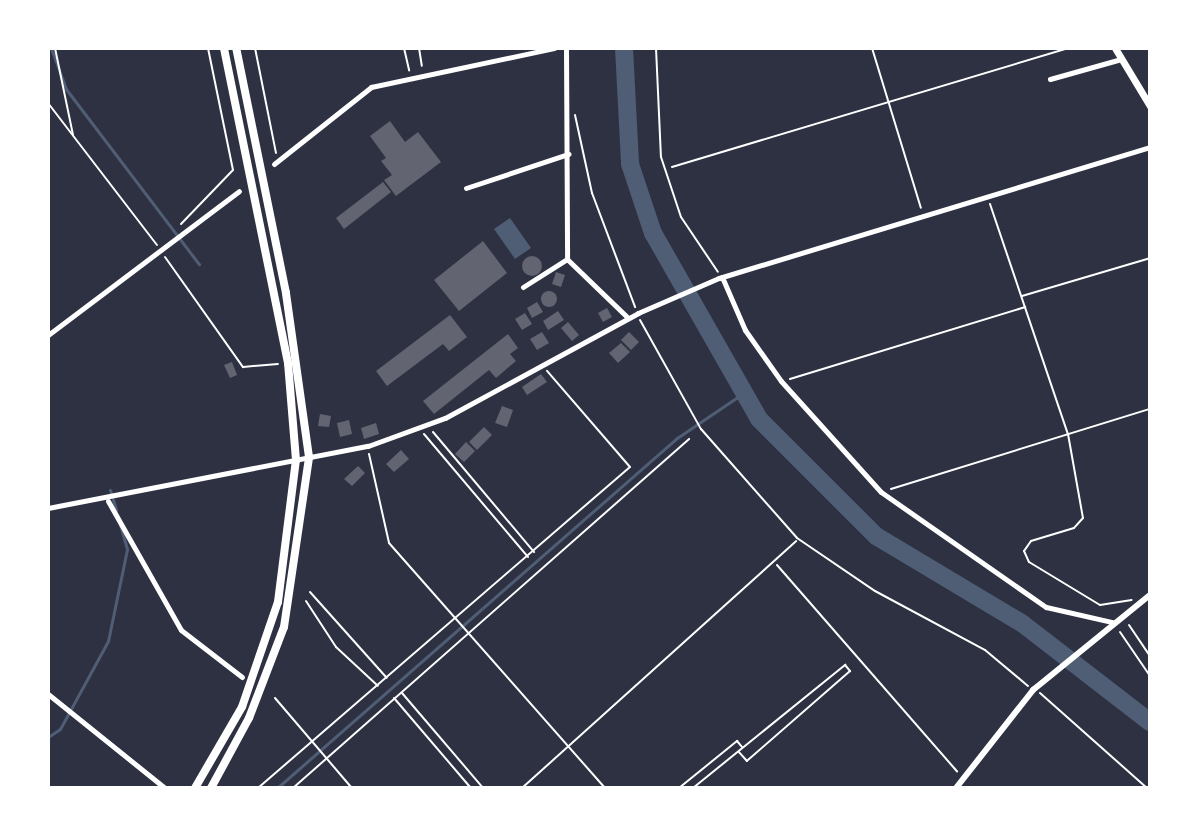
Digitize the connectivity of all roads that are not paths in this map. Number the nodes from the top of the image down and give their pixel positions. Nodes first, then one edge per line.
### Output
1 (224, 48) edge
2 (236, 48) edge
3 (554, 48) edge
4 (566, 48) edge
5 (1115, 48) edge
6 (1122, 58) junction
7 (1050, 79) dead end
8 (1150, 106) edge
9 (1150, 147) edge
10 (568, 154) junction
11 (276, 163) road end
12 (466, 188) dead end
13 (239, 191) dead end
14 (567, 259) junction
15 (720, 278) junction
16 (523, 287) dead end
17 (628, 318) junction
18 (48, 335) edge
19 (309, 457) junction
20 (296, 460) junction
21 (108, 500) junction
22 (48, 508) edge
23 (1148, 597) edge
24 (1110, 623) junction
25 (242, 677) dead end
26 (48, 694) edge
27 (165, 788) edge
28 (195, 788) edge
29 (211, 788) edge
30 (956, 788) edge

1 - 20 highway
2 - 19 highway
3 - 11 street
4 - 10 street
5 - 6 main road
6 - 7 street
6 - 8 main road
9 - 15 street
10 - 12 street
10 - 14 street
13 - 18 street
14 - 16 street
14 - 17 street
15 - 17 street
15 - 24 street
17 - 19 street
19 - 20 street
19 - 29 highway
20 - 21 street
20 - 28 highway
21 - 22 street
21 - 25 street
23 - 24 street
24 - 30 street
26 - 27 street

